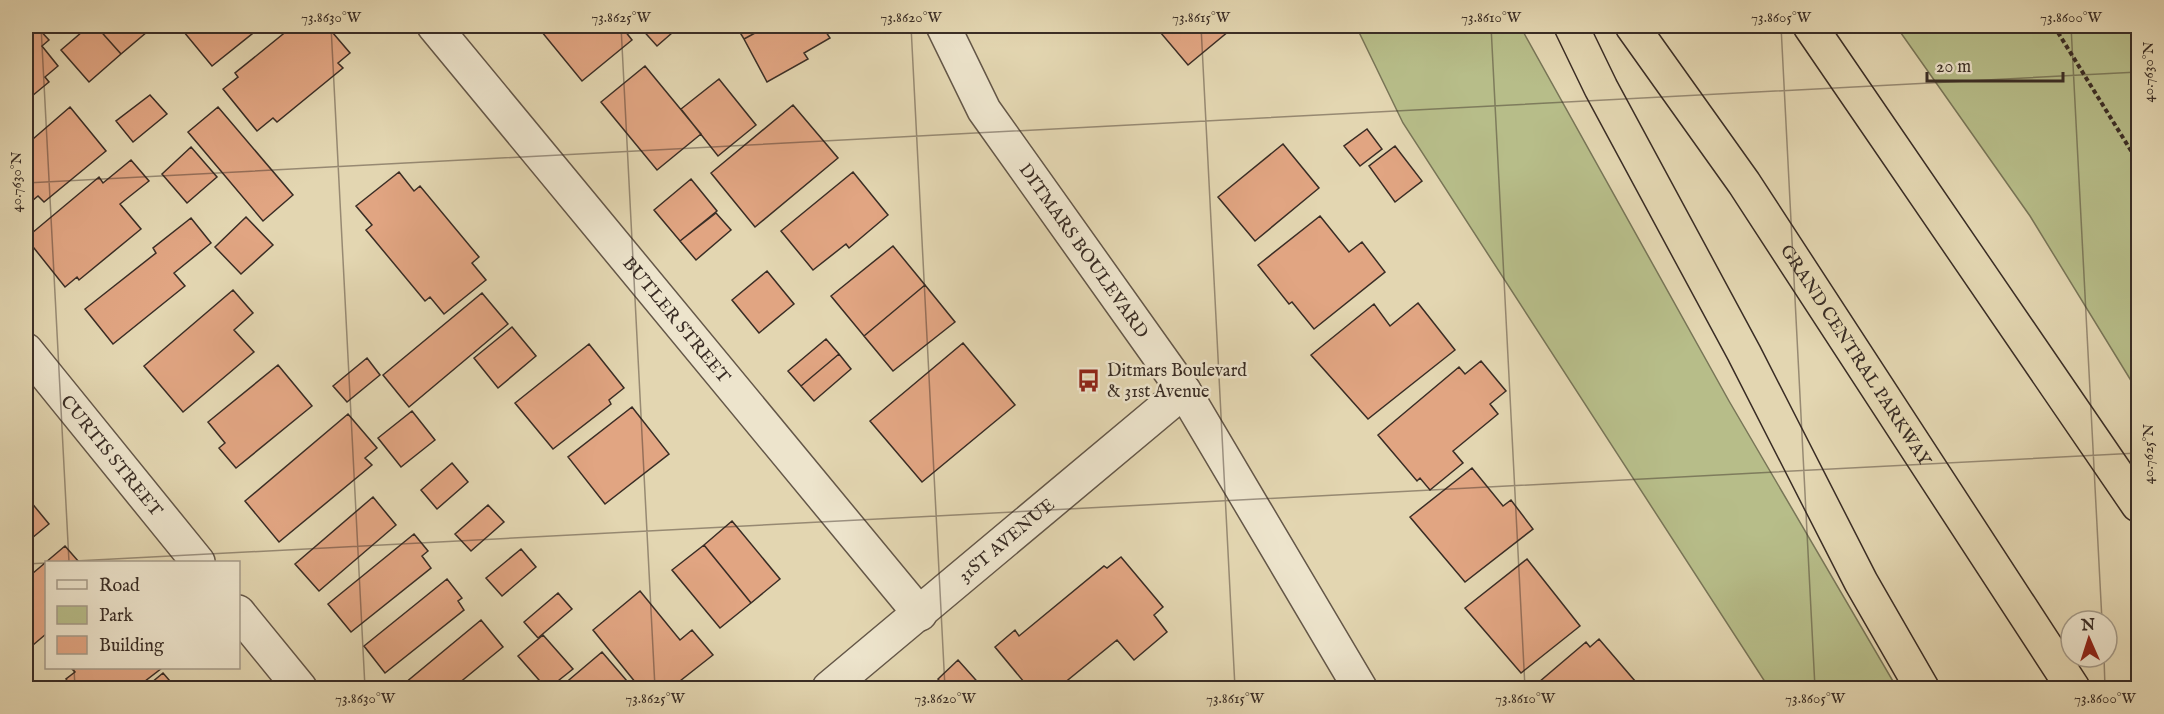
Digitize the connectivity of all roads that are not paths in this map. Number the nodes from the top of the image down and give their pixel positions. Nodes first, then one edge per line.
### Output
1 (434, 26) edge
2 (943, 26) edge
3 (1571, 26) edge
4 (1632, 26) edge
5 (1810, 26) edge
6 (26, 350) edge
7 (1184, 391) junction
8 (2139, 506) edge
9 (197, 561) edge
10 (240, 614) edge
11 (920, 614) junction
12 (300, 688) edge
13 (829, 688) edge
14 (1360, 688) edge
15 (1922, 688) edge
16 (2073, 688) edge

1 - 11 street, BUTLER STREET
2 - 7 street, DITMARS BOULEVARD
3 - 15 highway
4 - 16 highway, GRAND CENTRAL PARKWAY
5 - 8 highway
6 - 9 street, CURTIS STREET
7 - 11 street, 31ST AVENUE
7 - 14 street, DITMARS BOULEVARD
10 - 12 street
11 - 13 street, 31ST AVENUE

